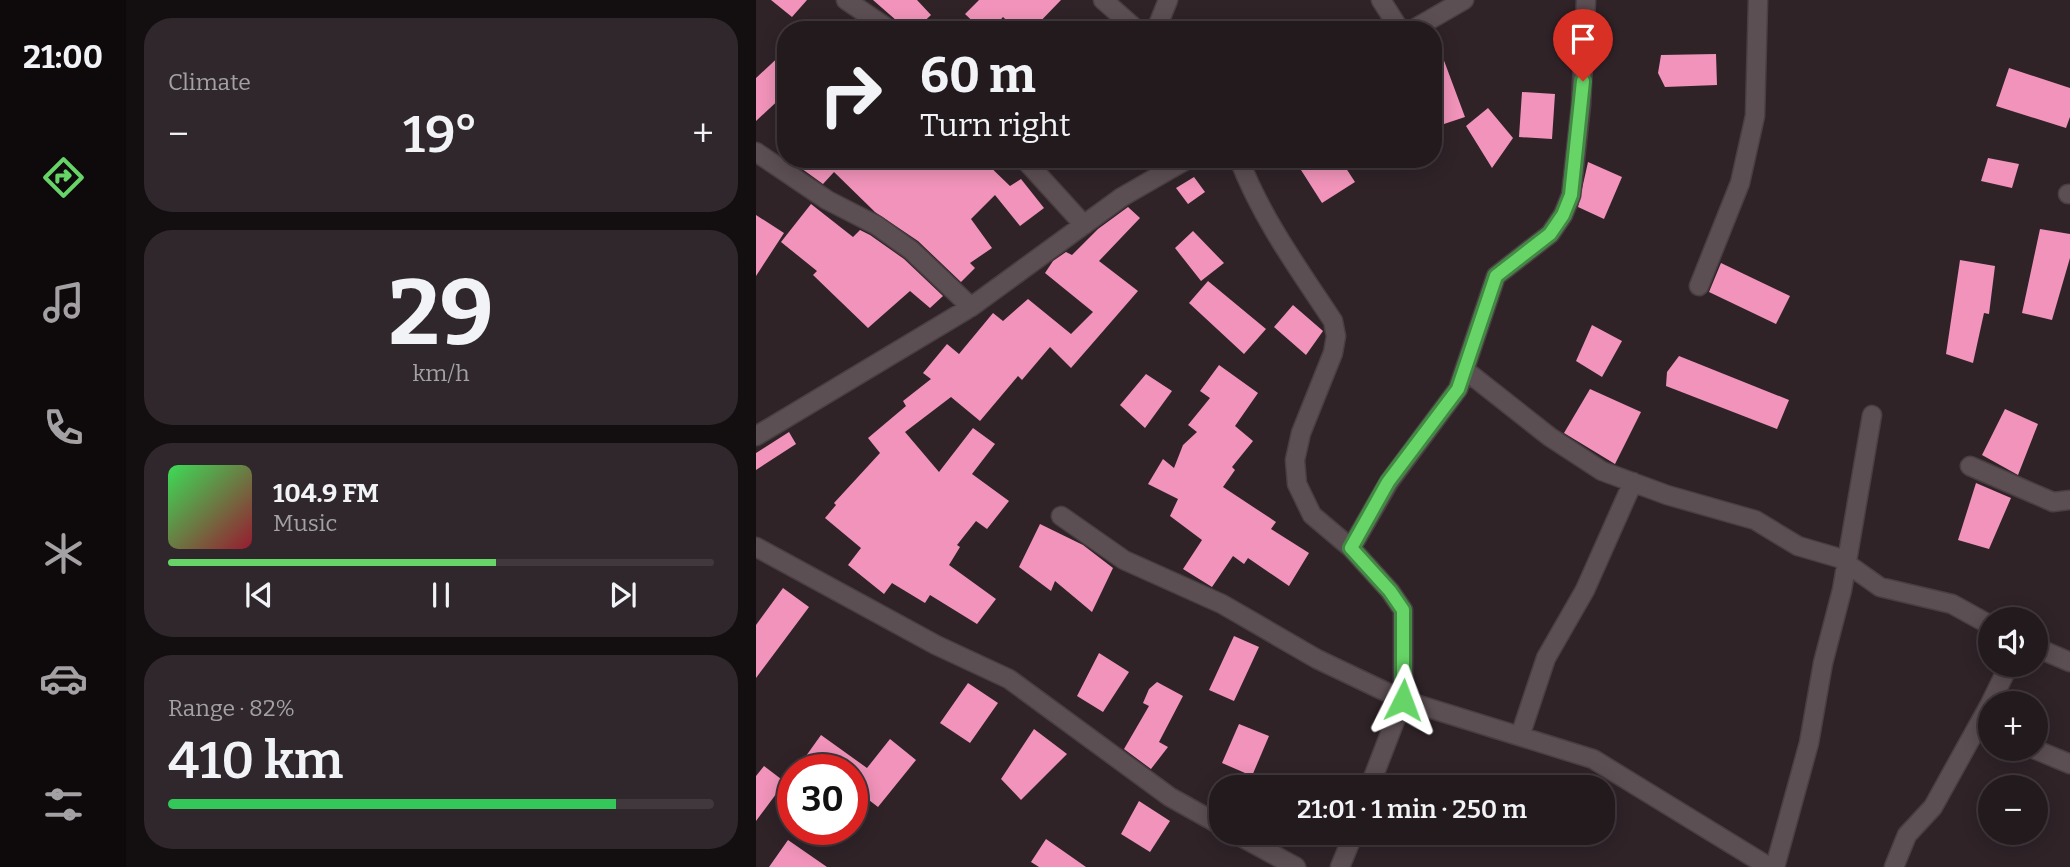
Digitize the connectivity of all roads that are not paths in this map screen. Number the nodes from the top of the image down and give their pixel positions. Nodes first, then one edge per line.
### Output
1 (846, 0) edge
2 (1102, 0) edge
3 (1168, 0) edge
4 (1381, 0) edge
5 (1464, 0) edge
6 (1586, 0) edge
7 (1758, 0) edge
8 (877, 21) edge
9 (1126, 21) edge
10 (1160, 21) edge
11 (1394, 21) edge
12 (1428, 21) edge
13 (756, 152) edge
14 (777, 166) edge
15 (780, 168) edge
16 (1032, 168) edge
17 (1172, 168) edge
18 (1243, 168) edge
19 (1084, 225) junction
20 (1699, 286) dead end
21 (971, 307) junction
22 (1465, 370) junction
23 (1872, 415) dead end
24 (756, 436) edge
25 (1970, 466) dead end
26 (1633, 482) junction
27 (2070, 500) edge
28 (1061, 516) dead end
29 (756, 547) edge
30 (1351, 548) junction
31 (1847, 563) junction
32 (1978, 618) edge
33 (2048, 653) edge
34 (2070, 662) edge
35 (1403, 700) junction
36 (1520, 736) junction
37 (1978, 740) edge
38 (2048, 755) edge
39 (2070, 764) edge
40 (1374, 775) edge
41 (1209, 819) edge
42 (1256, 845) edge
43 (1349, 845) edge
44 (1296, 867) edge
45 (1340, 867) edge
46 (1769, 867) edge
47 (1775, 867) edge
48 (1894, 867) edge

1 - 8 street
2 - 9 street
3 - 10 street
4 - 11 street
5 - 12 street
6 - 22 street
7 - 20 street
13 - 14 street
15 - 21 street
16 - 19 street
17 - 19 street
18 - 30 street
19 - 21 street
21 - 24 street
22 - 26 street
22 - 30 street
23 - 31 street
25 - 27 street
26 - 31 street
26 - 36 street
28 - 35 street
29 - 41 street
30 - 35 street
31 - 32 street
31 - 47 street
33 - 34 street
35 - 36 street
35 - 40 street
36 - 46 street
37 - 48 street
38 - 39 street
42 - 44 street
43 - 45 street

